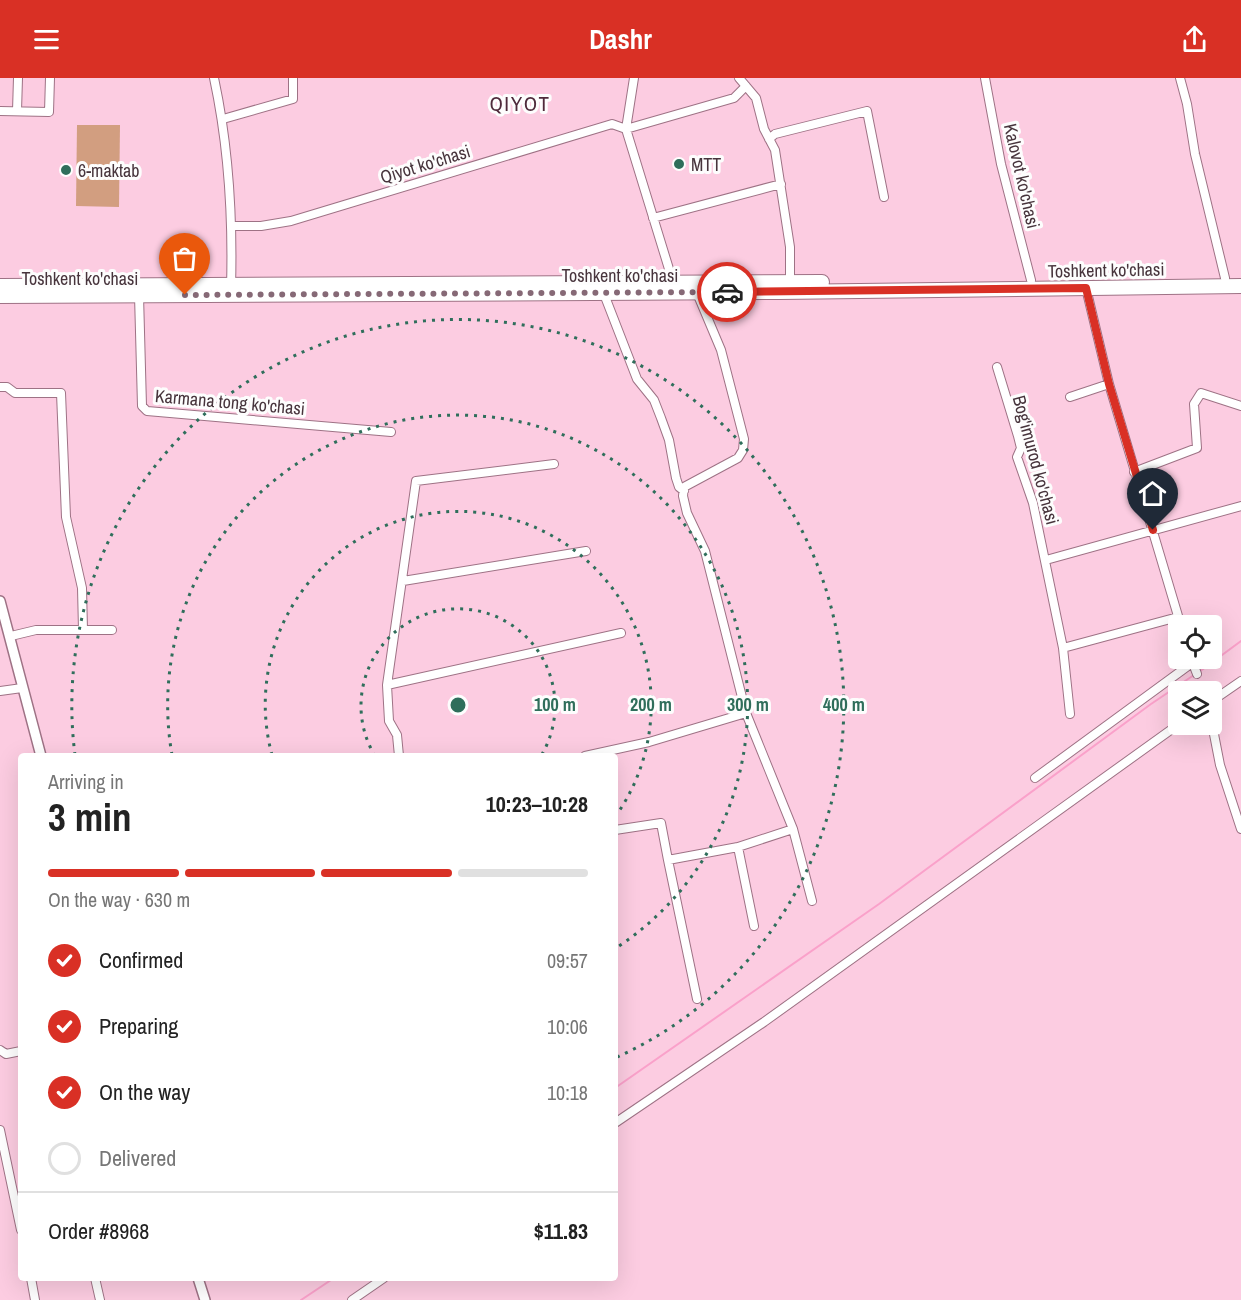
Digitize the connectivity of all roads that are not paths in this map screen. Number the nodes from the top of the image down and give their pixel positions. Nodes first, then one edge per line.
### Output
1 (18, 78) edge
2 (50, 78) edge
3 (214, 78) edge
4 (293, 78) edge
5 (634, 78) edge
6 (739, 78) edge
7 (985, 78) edge
8 (1180, 78) edge
9 (746, 86) junction
10 (0, 111) edge
11 (17, 111) junction
12 (223, 119) junction
13 (626, 129) junction
14 (769, 139) junction
15 (781, 184) junction
16 (884, 197) dead end
17 (653, 218) junction
18 (232, 226) junction
19 (1225, 278) junction
20 (1241, 278) edge
21 (1031, 280) junction
22 (673, 282) junction
23 (790, 282) junction
24 (0, 286) edge
25 (1241, 286) edge
26 (1086, 288) junction
27 (231, 290) junction
28 (697, 292) junction
29 (604, 294) junction
30 (139, 295) junction
31 (0, 296) edge
32 (997, 367) dead end
33 (1109, 384) junction
34 (0, 387) edge
35 (1070, 397) dead end
36 (1241, 406) edge
37 (391, 432) dead end
38 (554, 465) dead end
39 (1134, 472) junction
40 (684, 491) junction
41 (1241, 506) edge
42 (1153, 530) junction
43 (586, 551) dead end
44 (1046, 560) junction
45 (403, 581) junction
46 (0, 601) edge
47 (1177, 615) edge
48 (1168, 624) edge
49 (83, 630) junction
50 (112, 630) dead end
51 (621, 633) dead end
52 (11, 636) junction
53 (1063, 648) junction
54 (1181, 669) edge
55 (1195, 669) edge
56 (1197, 674) dead end
57 (1241, 681) edge
58 (387, 685) junction
59 (22, 688) junction
60 (0, 691) edge
61 (1222, 694) edge
62 (746, 713) junction
63 (1070, 714) dead end
64 (1168, 732) edge
65 (1214, 735) edge
66 (40, 753) edge
67 (399, 753) edge
68 (599, 753) edge
69 (1035, 778) dead end
70 (793, 829) junction
71 (1241, 829) edge
72 (618, 830) edge
73 (738, 847) junction
74 (668, 860) junction
75 (812, 901) dead end
76 (754, 926) dead end
77 (698, 999) dead end
78 (0, 1050) edge
79 (18, 1051) edge
80 (618, 1121) edge
81 (0, 1130) edge
82 (18, 1176) edge
83 (10, 1177) junction
84 (18, 1216) edge
85 (32, 1281) edge
86 (96, 1281) edge
87 (199, 1281) edge
88 (380, 1281) edge
89 (36, 1300) edge
90 (100, 1300) edge
91 (205, 1300) edge
92 (352, 1300) edge

1 - 11 street
2 - 11 street
3 - 12 street
4 - 12 street
5 - 13 street
6 - 9 street
7 - 21 street, Kalovot ko'chasi
8 - 19 street
9 - 13 street, Qiyot ko'chasi
9 - 14 street
10 - 11 street
12 - 18 street
13 - 17 street
13 - 18 street, Qiyot ko'chasi
14 - 15 street
14 - 16 street
15 - 17 street
15 - 23 street
17 - 22 street
18 - 27 street
19 - 20 highway, Toshkent ko'chasi
19 - 21 highway, Toshkent ko'chasi
21 - 23 highway, Toshkent ko'chasi
22 - 23 highway, Toshkent ko'chasi
22 - 27 highway, Toshkent ko'chasi
24 - 27 highway, Toshkent ko'chasi
25 - 26 highway, Toshkent ko'chasi
26 - 28 highway, Toshkent ko'chasi
26 - 33 street
27 - 29 highway, Toshkent ko'chasi
27 - 30 highway, Toshkent ko'chasi
28 - 29 highway, Toshkent ko'chasi
28 - 40 street
29 - 40 street
30 - 31 highway, Toshkent ko'chasi
30 - 37 street, Karmana tong ko'chasi
32 - 44 street, Bog'imurod ko'chasi
33 - 35 street
33 - 39 street
34 - 49 street
36 - 39 street
38 - 45 street
39 - 42 street
40 - 62 street
41 - 42 street
42 - 44 street
42 - 47 street
43 - 45 street
44 - 53 street, Bog'imurod ko'chasi
45 - 58 street
46 - 52 street
48 - 53 street
49 - 50 street
49 - 52 street
51 - 58 street
52 - 59 street
53 - 63 street, Bog'imurod ko'chasi
54 - 69 street
55 - 56 street
57 - 61 street
58 - 67 street
59 - 60 street
59 - 66 street
62 - 68 street
62 - 70 street
64 - 80 street
65 - 71 street
70 - 73 street
70 - 75 street
72 - 74 street
73 - 74 street
73 - 76 street
74 - 77 street
78 - 79 street
81 - 83 street
82 - 83 street
83 - 84 street
85 - 89 street
86 - 90 street
87 - 91 street
88 - 92 street

